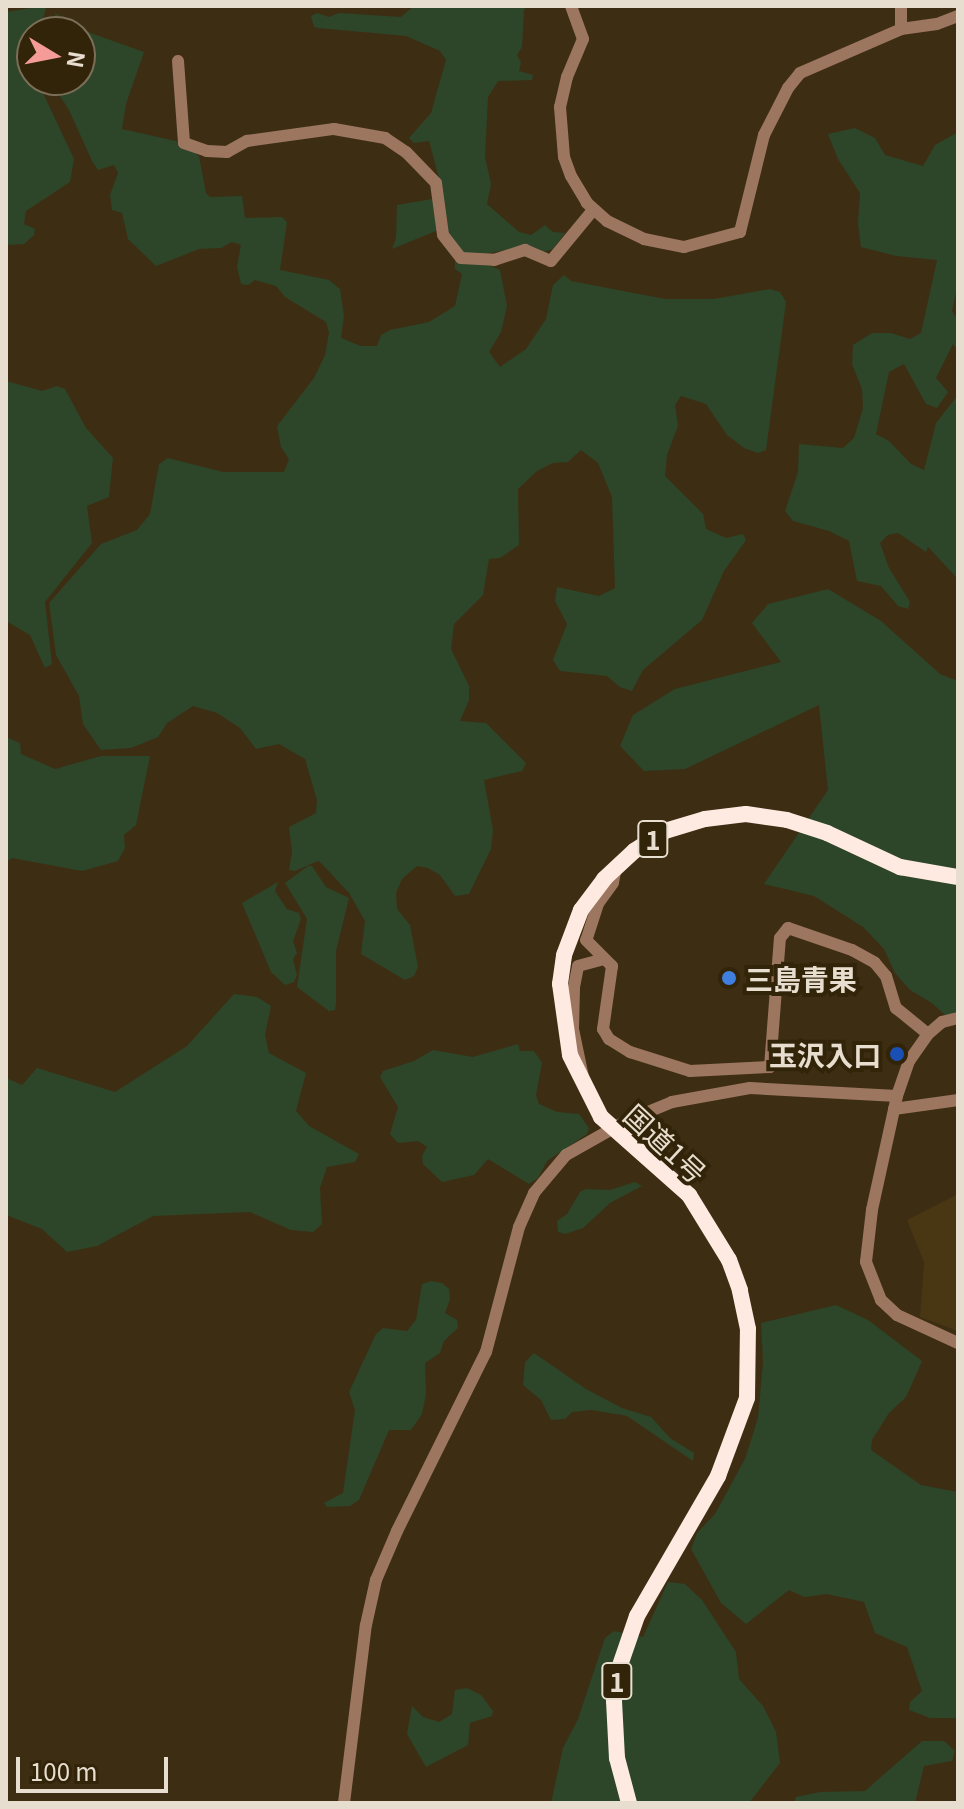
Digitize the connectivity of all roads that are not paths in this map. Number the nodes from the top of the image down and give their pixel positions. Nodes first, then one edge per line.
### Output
1 (571, 6) edge
2 (901, 6) edge
3 (958, 16) edge
4 (901, 29) junction
5 (178, 61) dead end
6 (593, 210) junction
7 (616, 867) junction
8 (958, 877) edge
9 (604, 959) junction
10 (958, 1018) edge
11 (928, 1034) junction
12 (583, 1086) junction
13 (897, 1096) junction
14 (958, 1100) edge
15 (894, 1109) junction
16 (958, 1343) edge
17 (344, 1803) edge
18 (629, 1803) edge

1 - 6 street
2 - 4 street
3 - 4 street
4 - 6 street
5 - 6 street
7 - 8 highway, 国道1号 / 1
7 - 9 street
7 - 12 highway, 国道1号 / 1
9 - 11 street
9 - 12 street
10 - 11 street
11 - 13 street
12 - 18 highway, 国道1号 / 1, bridge
13 - 15 street
13 - 17 street
14 - 15 street
15 - 16 street

